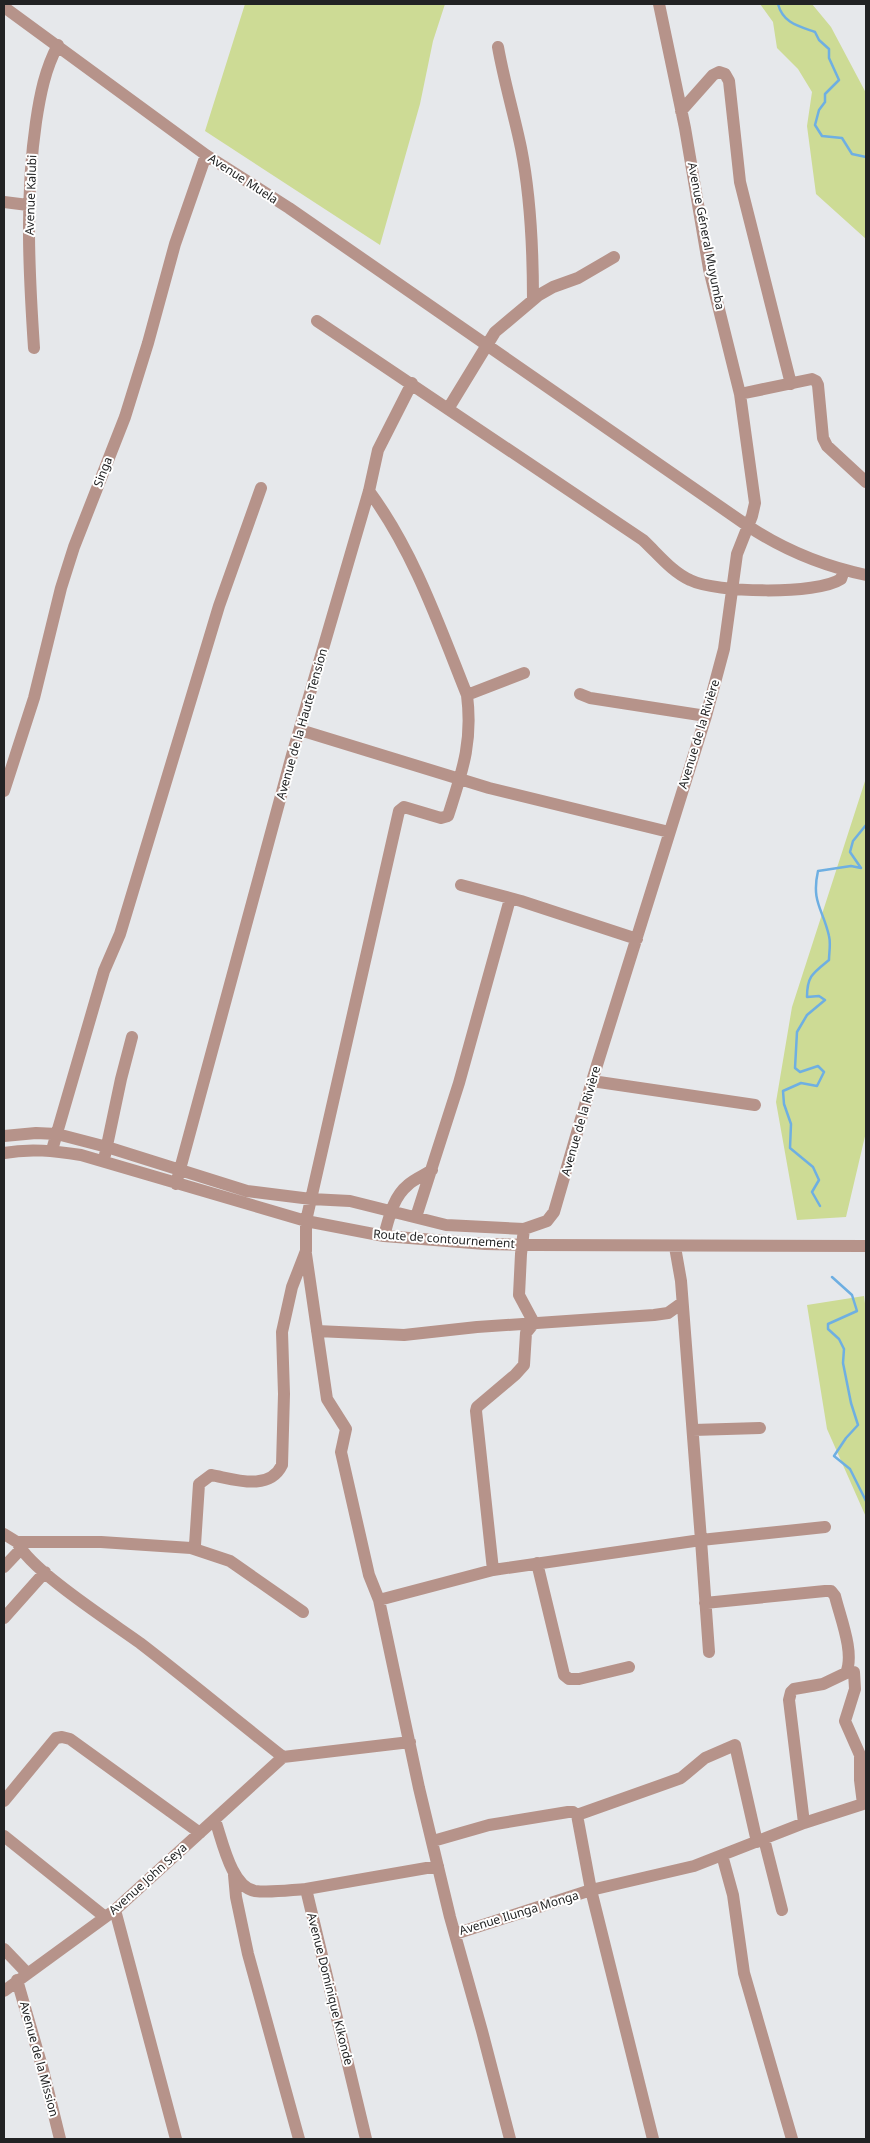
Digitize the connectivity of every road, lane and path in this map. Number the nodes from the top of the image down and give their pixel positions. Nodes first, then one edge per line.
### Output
1 (659, 4) edge
2 (4, 7) edge
3 (58, 45) junction
4 (498, 47) dead end
5 (682, 111) junction
6 (206, 155) junction
7 (4, 202) edge
8 (28, 205) junction
9 (614, 257) dead end
10 (533, 300) junction
11 (317, 321) dead end
12 (487, 345) junction
13 (34, 348) dead end
14 (412, 383) junction
15 (791, 384) junction
16 (740, 394) junction
17 (448, 408) junction
18 (866, 482) edge
19 (261, 488) dead end
20 (368, 491) junction
21 (748, 526) junction
22 (844, 570) junction
23 (866, 575) edge
24 (733, 588) junction
25 (524, 673) dead end
26 (580, 694) dead end
27 (467, 695) junction
28 (706, 716) junction
29 (300, 730) junction
30 (459, 780) junction
31 (4, 791) edge
32 (668, 832) junction
33 (461, 885) dead end
34 (510, 898) junction
35 (637, 939) junction
36 (132, 1037) dead end
37 (592, 1081) junction
38 (755, 1105) dead end
39 (57, 1134) junction
40 (4, 1136) edge
41 (107, 1146) junction
42 (52, 1150) junction
43 (4, 1153) edge
44 (104, 1162) junction
45 (180, 1169) junction
46 (432, 1170) junction
47 (176, 1184) junction
48 (311, 1199) junction
49 (392, 1210) junction
50 (416, 1217) junction
51 (306, 1221) junction
52 (524, 1229) junction
53 (384, 1236) junction
54 (522, 1245) junction
55 (866, 1246) edge
56 (675, 1247) junction
57 (306, 1251) junction
58 (682, 1303) junction
59 (534, 1323) junction
60 (317, 1330) junction
61 (760, 1428) dead end
62 (693, 1430) junction
63 (825, 1527) dead end
64 (4, 1534) edge
65 (701, 1540) junction
66 (19, 1546) junction
67 (191, 1548) junction
68 (537, 1564) junction
69 (4, 1567) edge
70 (492, 1570) junction
71 (45, 1572) junction
72 (379, 1600) junction
73 (706, 1603) junction
74 (303, 1612) dead end
75 (4, 1618) edge
76 (709, 1652) dead end
77 (629, 1667) dead end
78 (854, 1672) dead end
79 (410, 1742) junction
80 (283, 1757) junction
81 (4, 1801) edge
82 (577, 1815) junction
83 (216, 1820) junction
84 (804, 1823) junction
85 (200, 1833) junction
86 (4, 1836) edge
87 (760, 1840) junction
88 (433, 1841) junction
89 (722, 1855) junction
90 (438, 1866) junction
91 (234, 1875) junction
92 (306, 1889) junction
93 (591, 1890) junction
94 (782, 1910) dead end
95 (110, 1914) junction
96 (454, 1934) junction
97 (4, 1949) edge
98 (22, 1976) junction
99 (4, 1991) edge
100 (60, 2139) edge
101 (176, 2139) edge
102 (299, 2139) edge
103 (366, 2139) edge
104 (510, 2139) edge
105 (654, 2139) edge
106 (792, 2139) edge

1 - 5 street, Avenue Géneral Muyumba
2 - 3 street, Avenue Muela
3 - 6 street, Avenue Muela
3 - 8 street, Avenue Kalubi
4 - 10 street
5 - 15 street
5 - 16 street, Avenue Géneral Muyumba
6 - 12 street, Avenue Muela
6 - 31 street, Singa
7 - 8 street
8 - 13 street, Avenue Kalubi
9 - 10 street
10 - 12 street
11 - 14 street
12 - 17 street
12 - 21 street, Avenue Muela
14 - 17 street
14 - 20 street, Avenue de la Haute Tension
15 - 16 street
15 - 18 street
16 - 21 street, Avenue Géneral Muyumba
17 - 24 street
19 - 39 street
20 - 27 street
20 - 29 street, Avenue de la Haute Tension
21 - 22 street
21 - 24 street, Avenue de la Rivière
22 - 23 street
22 - 24 street
24 - 28 street, Avenue de la Rivière
25 - 27 street
26 - 28 street
27 - 30 street
28 - 32 street, Avenue de la Rivière
29 - 30 street
29 - 45 street, Avenue de la Haute Tension
30 - 32 street
30 - 48 street
32 - 35 street, Avenue de la Rivière
33 - 34 street
34 - 35 street
34 - 46 street
35 - 37 street, Avenue de la Rivière
36 - 41 street
37 - 38 street
37 - 52 street, Avenue de la Rivière
39 - 40 street
39 - 41 street
39 - 42 street
41 - 44 street
41 - 45 street
42 - 43 street, Route de contournement
42 - 44 street, Route de contournement
44 - 47 street, Route de contournement
45 - 47 street, Avenue de la Haute Tension
45 - 48 street
46 - 49 street
46 - 50 street
47 - 51 street, Route de contournement
48 - 49 street
48 - 51 street
49 - 50 street
49 - 53 street
50 - 52 street
51 - 53 street, Route de contournement
51 - 57 street
52 - 54 street
53 - 54 street, Route de contournement
54 - 56 street, Route de contournement
54 - 59 street
55 - 56 street, Route de contournement
56 - 58 street
57 - 60 street, Avenue Ilunga Monga
57 - 67 street
58 - 59 street
58 - 62 street
59 - 60 street
59 - 70 street
60 - 72 street, Avenue Ilunga Monga
61 - 62 street
62 - 65 street
63 - 65 street
64 - 66 street
65 - 68 street
65 - 73 street
66 - 67 street
66 - 69 street
66 - 71 street
67 - 74 street
68 - 70 street
68 - 77 street
70 - 72 street
71 - 75 street
71 - 80 street
72 - 79 street, Avenue Ilunga Monga
73 - 76 street
73 - 84 street
78 - 84 street
79 - 80 street
79 - 88 street, Avenue Ilunga Monga
80 - 83 street, Avenue John Seya
81 - 85 street
82 - 87 street
82 - 88 street
82 - 93 street
83 - 85 street, Avenue John Seya
83 - 91 street
84 - 87 street
85 - 95 street, Avenue John Seya
86 - 95 street
87 - 89 street
87 - 94 street
88 - 90 street, Avenue Ilunga Monga
89 - 93 street
89 - 106 street
90 - 92 street
90 - 96 street, Avenue Ilunga Monga
91 - 92 street
91 - 102 street
92 - 103 street, Avenue Dominique Kikonde
93 - 96 street, Avenue Ilunga Monga
93 - 105 street, Avenue Ilunga Monga
95 - 98 street, Avenue John Seya
95 - 101 street
96 - 104 street
97 - 98 street
98 - 99 street, Avenue John Seya
98 - 100 street, Avenue de la Mission

